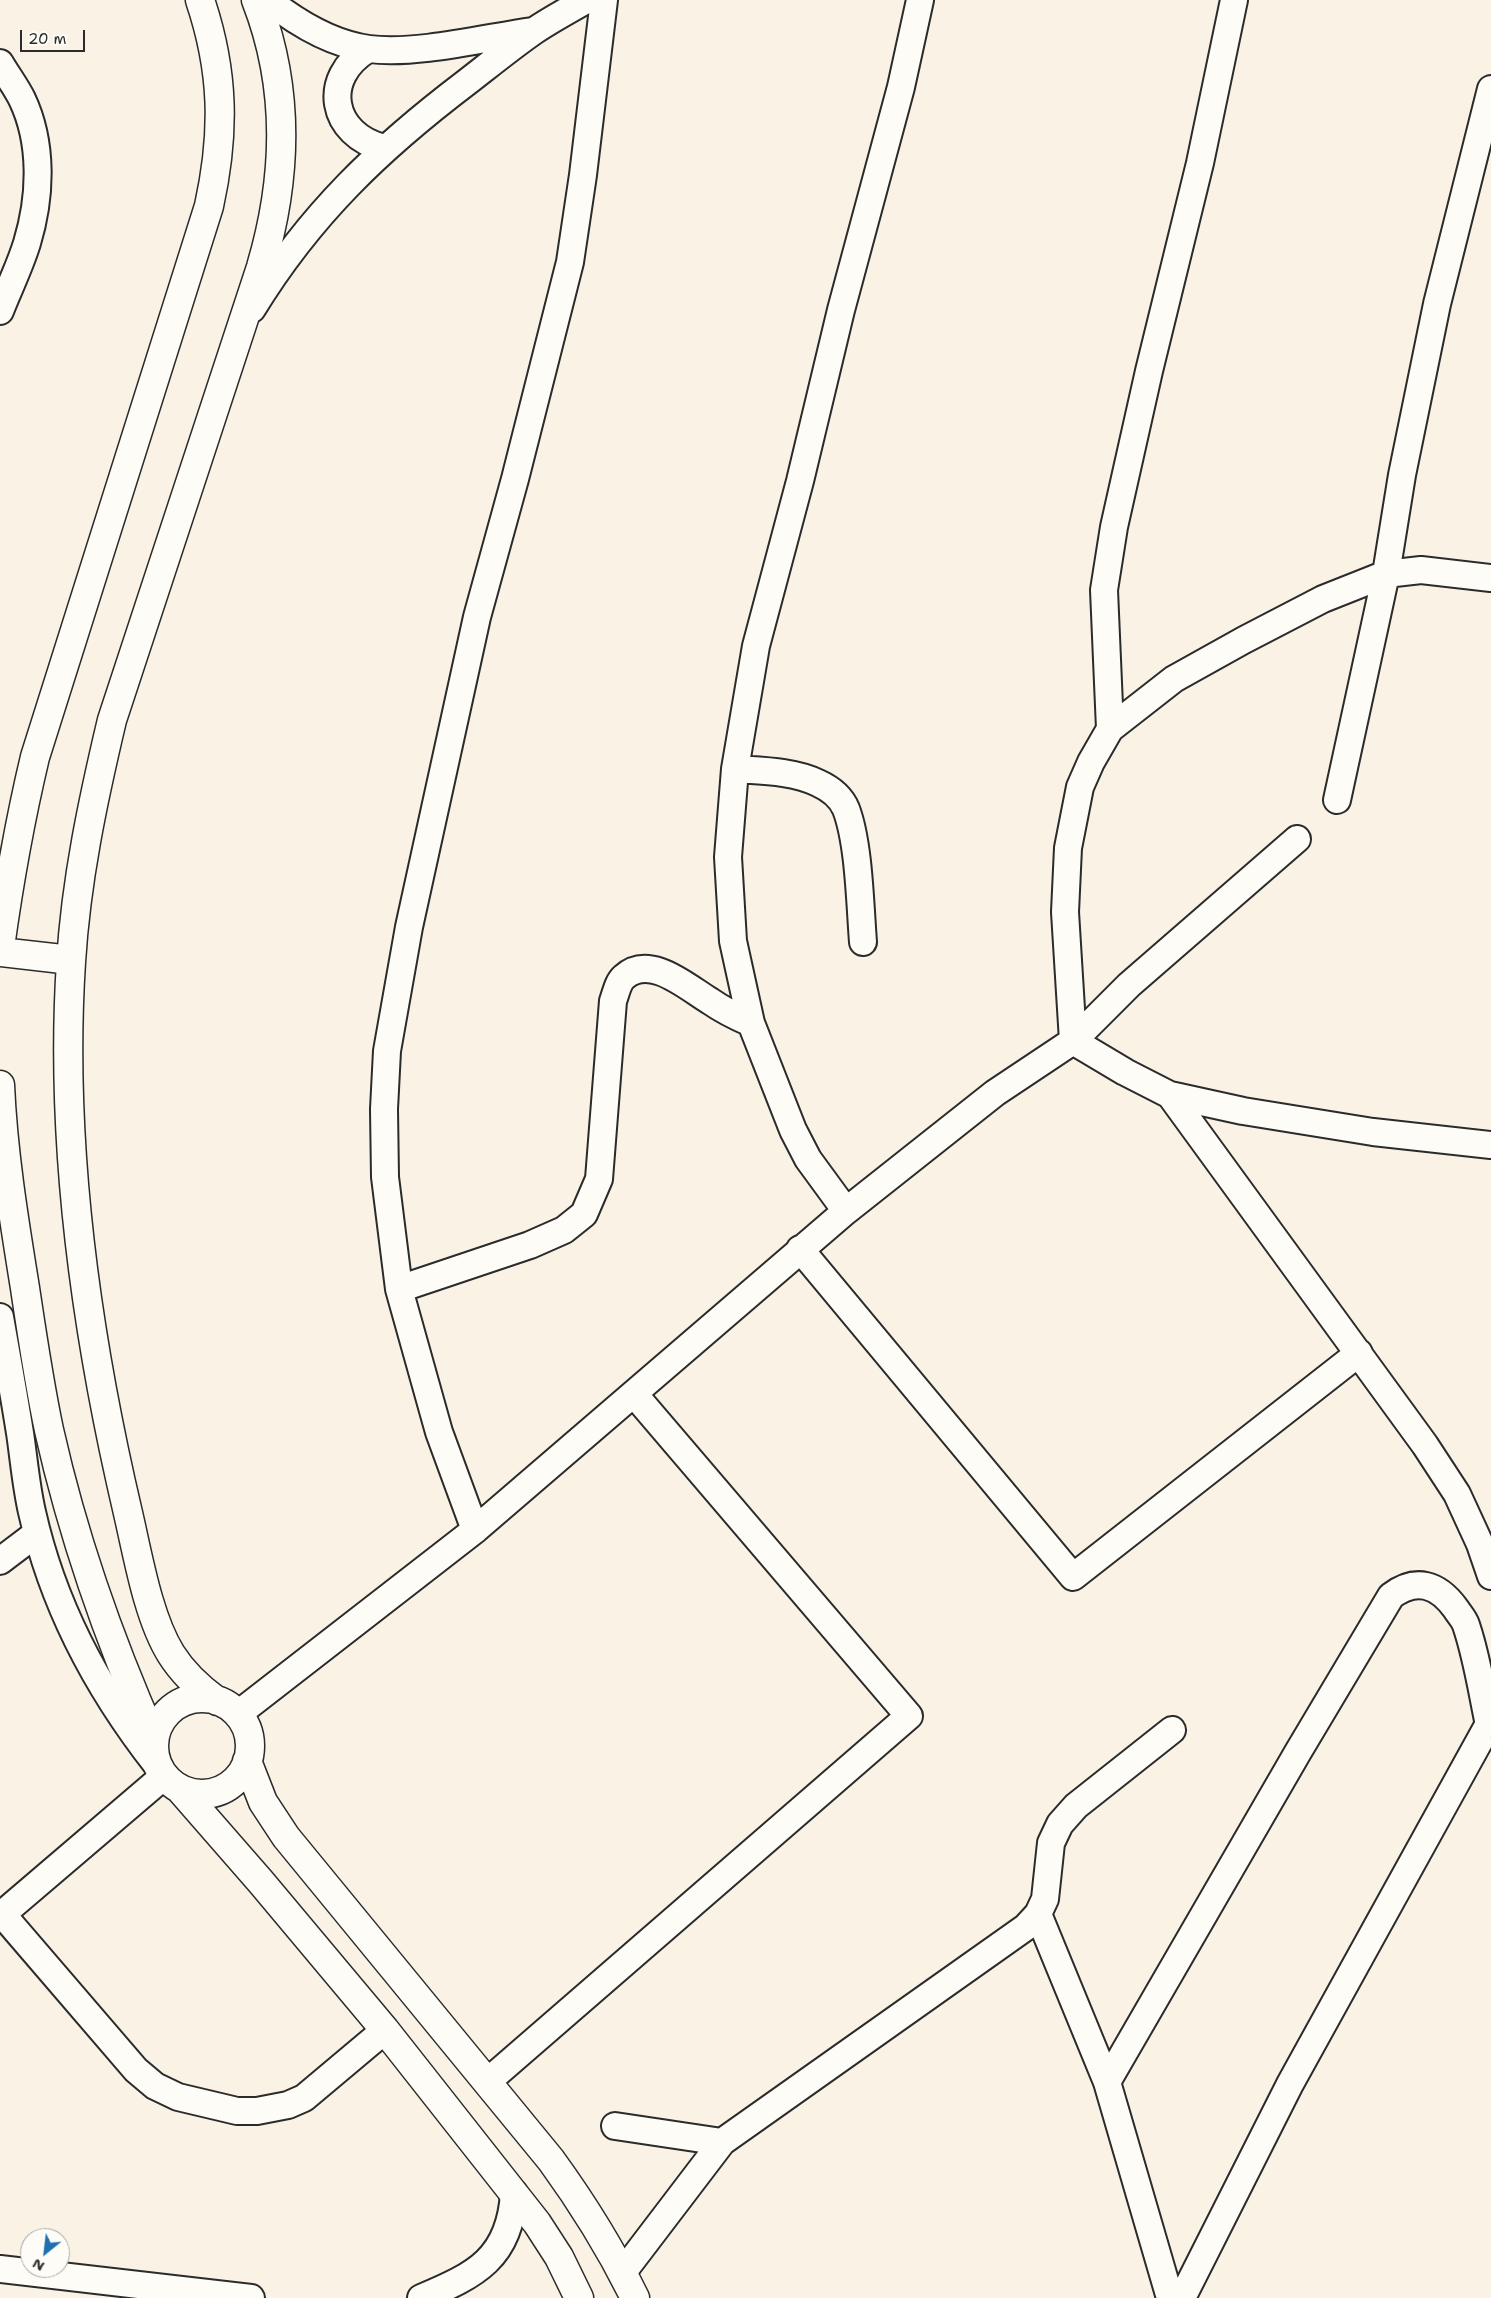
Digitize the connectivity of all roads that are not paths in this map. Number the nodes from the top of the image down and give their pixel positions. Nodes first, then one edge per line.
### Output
1 (200, 0) edge
2 (256, 0) edge
3 (268, 0) edge
4 (586, 0) edge
5 (604, 0) edge
6 (920, 0) edge
7 (1234, 0) edge
8 (535, 31) junction
9 (368, 49) junction
10 (0, 63) edge
11 (1491, 89) edge
12 (384, 148) junction
13 (0, 310) edge
14 (240, 330) junction
15 (1386, 574) junction
16 (1491, 578) edge
17 (1110, 729) junction
18 (735, 769) junction
19 (1337, 800) dead end
20 (1297, 839) dead end
21 (863, 942) dead end
22 (0, 947) edge
23 (0, 952) edge
24 (71, 960) junction
25 (750, 1023) junction
26 (1073, 1041) junction
27 (0, 1085) edge
28 (1170, 1095) junction
29 (1491, 1145) edge
30 (6, 1202) edge
31 (846, 1211) junction
32 (800, 1249) junction
33 (399, 1289) junction
34 (0, 1317) edge
35 (1358, 1352) junction
36 (634, 1394) junction
37 (475, 1530) junction
38 (37, 1533) junction
39 (0, 1561) edge
40 (1491, 1576) edge
41 (228, 1708) junction
42 (1490, 1723) edge
43 (1172, 1730) dead end
44 (247, 1761) junction
45 (163, 1768) junction
46 (1038, 1914) junction
47 (1, 1915) edge
48 (385, 2030) junction
49 (487, 2082) junction
50 (1107, 2082) junction
51 (614, 2126) dead end
52 (722, 2142) junction
53 (514, 2193) junction
54 (0, 2270) edge
55 (623, 2272) junction
56 (251, 2298) edge
57 (421, 2298) edge
58 (580, 2298) edge
59 (634, 2298) edge
60 (1170, 2298) edge
61 (1182, 2298) edge

1 - 22 street
2 - 14 street
3 - 9 street
4 - 8 street
5 - 33 street
6 - 18 street
7 - 17 street
8 - 9 street
8 - 12 street
9 - 12 street
10 - 13 street
11 - 15 street
12 - 14 street
14 - 24 street
15 - 16 street
15 - 17 street
15 - 19 street
17 - 26 street
18 - 21 street
18 - 25 street
20 - 26 street
23 - 24 street
24 - 41 street
25 - 31 street
25 - 33 street
26 - 28 street
26 - 31 street
27 - 30 street
28 - 29 street
28 - 35 street
30 - 45 street
31 - 32 street
32 - 35 street
32 - 36 street
33 - 37 street
34 - 38 street
35 - 40 street
36 - 37 street
36 - 49 street
37 - 41 street
38 - 39 street
38 - 45 street
41 - 44 street
41 - 45 street
42 - 50 street
42 - 61 street
43 - 46 street
44 - 45 street
44 - 49 street
45 - 47 street
45 - 48 street
46 - 50 street
46 - 52 street
47 - 48 street
48 - 53 street
49 - 55 street
50 - 60 street
51 - 52 street
52 - 55 street
53 - 57 street
53 - 58 street
54 - 56 street
55 - 59 street

